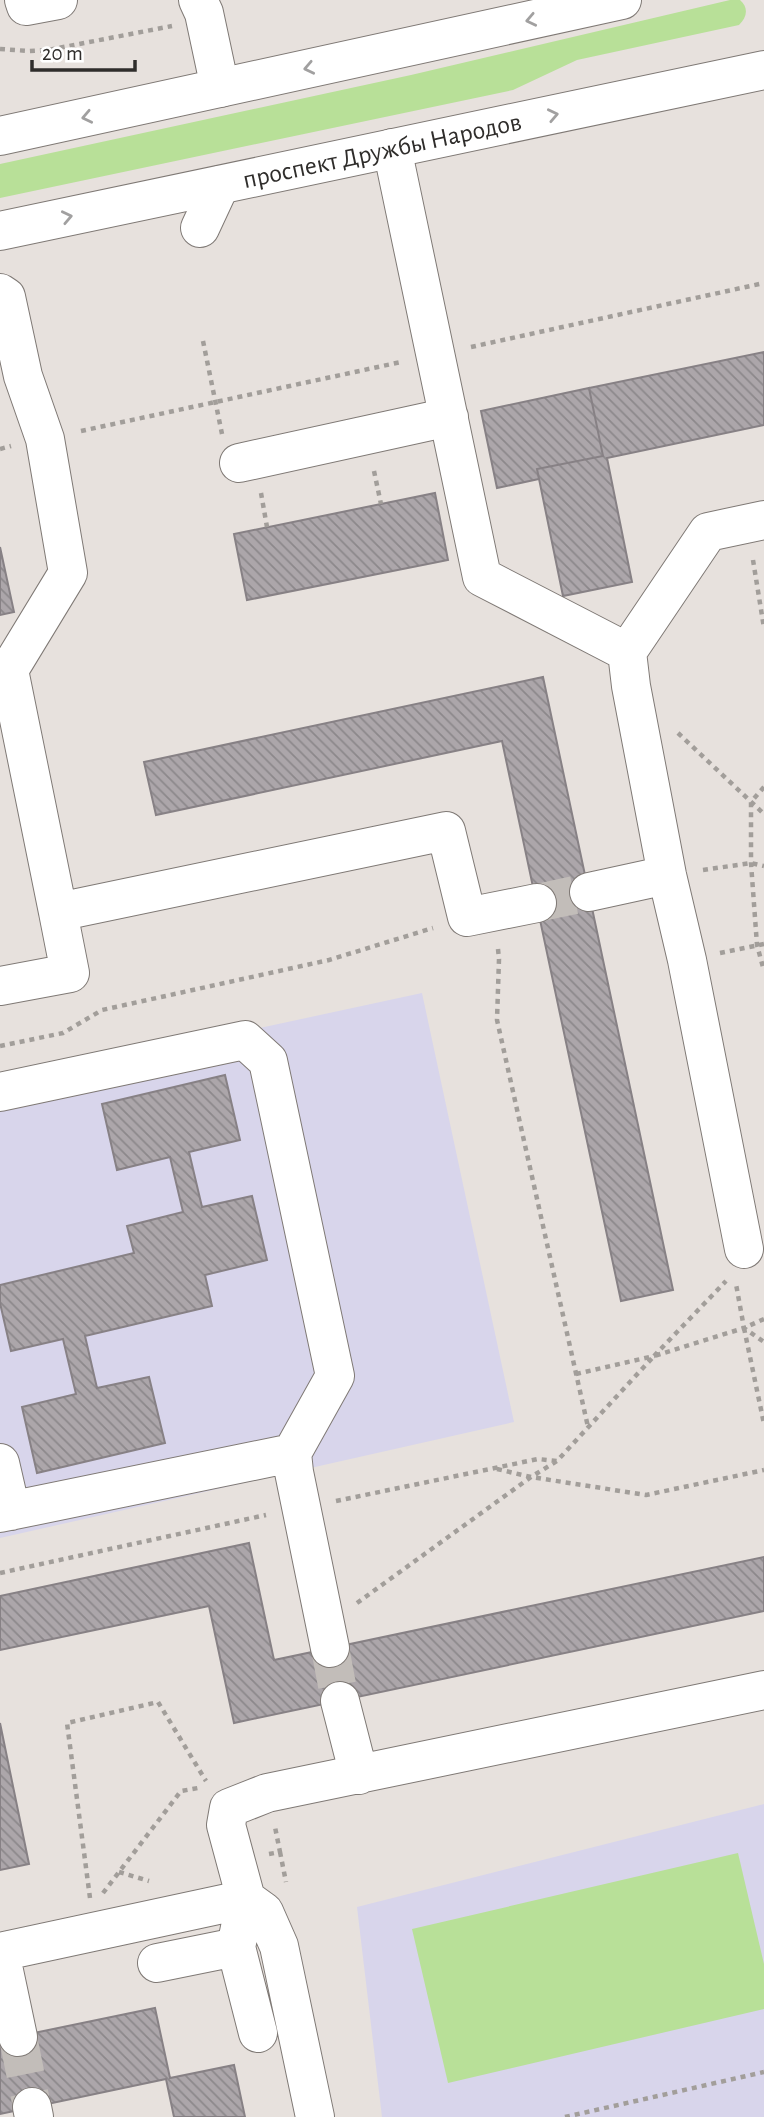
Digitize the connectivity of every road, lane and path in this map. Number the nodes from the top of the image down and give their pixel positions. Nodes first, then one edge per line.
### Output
1 (24, 0) edge
2 (58, 0) edge
3 (622, 0) edge
4 (574, 5) edge
5 (191, 12) edge
6 (764, 40) edge
7 (0, 49) edge
8 (750, 73) edge
9 (220, 88) junction
10 (0, 136) edge
11 (392, 148) junction
12 (220, 185) junction
13 (200, 228) dead end
14 (0, 231) edge
15 (764, 283) edge
16 (0, 293) edge
17 (203, 341) dead end
18 (436, 354) junction
19 (215, 400) junction
20 (449, 416) junction
21 (45, 439) junction
22 (0, 449) edge
23 (239, 463) dead end
24 (756, 522) edge
25 (764, 628) edge
26 (627, 652) junction
27 (673, 728) dead end
28 (764, 787) edge
29 (751, 802) junction
30 (764, 814) edge
31 (751, 863) junction
32 (764, 866) edge
33 (667, 876) junction
34 (589, 892) tunnel mouth
35 (537, 903) tunnel mouth
36 (58, 912) junction
37 (479, 915) junction
38 (764, 971) edge
39 (0, 986) edge
40 (0, 1046) edge
41 (0, 1092) edge
42 (744, 1249) dead end
43 (764, 1319) edge
44 (744, 1328) junction
45 (764, 1342) edge
46 (654, 1356) junction
47 (576, 1374) junction
48 (764, 1424) edge
49 (588, 1427) junction
50 (292, 1452) junction
51 (0, 1463) edge
52 (494, 1468) dead end
53 (764, 1470) edge
54 (531, 1477) junction
55 (5, 1512) edge
56 (328, 1637) joint
57 (764, 1690) edge
58 (340, 1700) tunnel mouth
59 (359, 1775) junction
60 (246, 1899) junction
61 (94, 1920) junction
62 (236, 1947) junction
63 (0, 1952) edge
64 (157, 1963) dead end
65 (258, 2033) dead end
66 (18, 2037) tunnel mouth
67 (764, 2073) edge
68 (315, 2117) edge
69 (565, 2117) edge

1 - 2 main road
3 - 4 main road
4 -> 9 main road
5 - 7 path
5 - 9 main road
6 - 8 main road
11 -> 8 main road, проспект Дружбы Народов
9 -> 10 main road
11 - 12 main road, проспект Дружбы Народов
11 - 18 main road
12 - 13 main road
14 -> 12 main road, проспект Дружбы Народов
15 - 18 path
16 - 21 main road
17 - 19 path
18 - 19 path
18 - 20 main road
19 - 21 path
20 - 23 main road
20 - 26 main road
21 - 22 path
21 - 36 main road
24 - 25 path
24 - 26 main road
26 - 33 main road
27 - 29 path
28 - 29 path
29 - 30 path
29 - 31 path
31 - 32 path
31 - 33 path
31 - 38 path
33 - 34 main road
33 - 42 main road
35 - 37 main road
36 - 37 main road
36 - 39 main road
37 - 40 path
37 - 47 path
41 - 50 main road
43 - 44 path
44 - 45 path
44 - 46 path
44 - 46 path
44 - 48 path
46 - 47 path
46 - 49 path
47 - 49 path
49 - 54 path
50 - 55 main road
50 - 56 main road
51 - 55 main road
52 - 54 path
53 - 54 path
54 - 56 path
57 - 59 main road
58 - 59 main road
59 - 60 main road
60 - 61 main road
60 - 62 main road
60 - 68 main road
61 - 61 path
61 - 63 main road
62 - 64 main road
62 - 65 main road
63 - 66 main road
67 - 69 path

